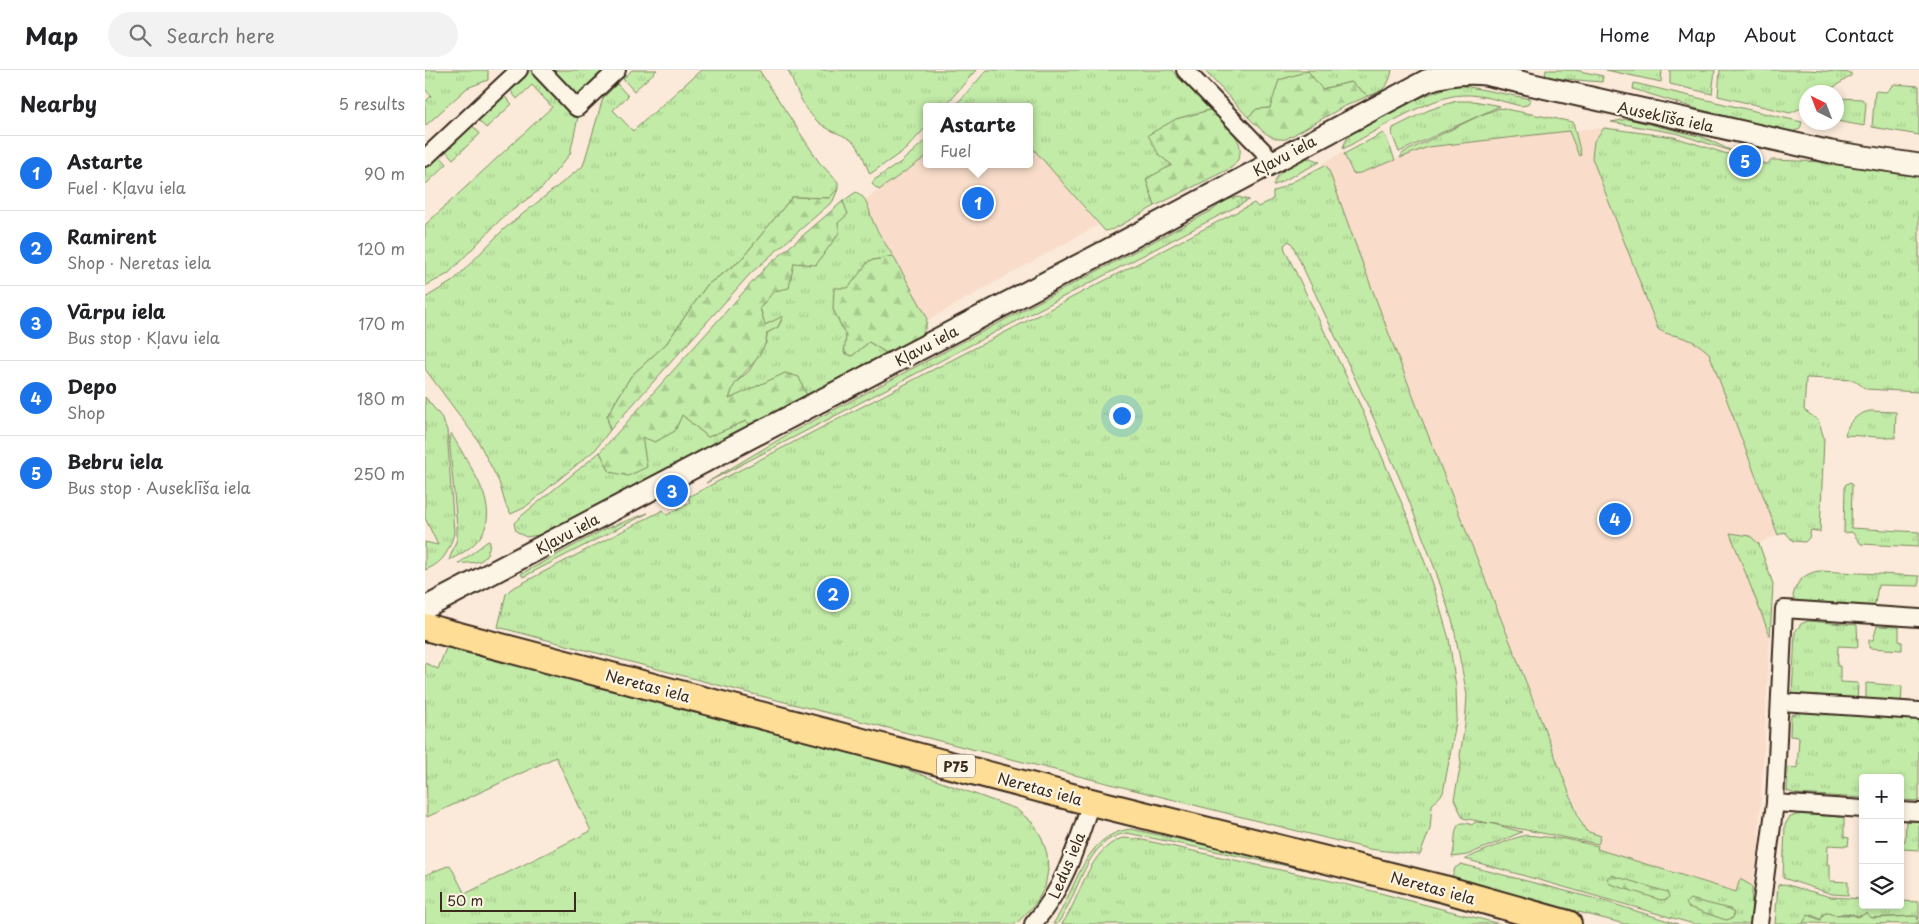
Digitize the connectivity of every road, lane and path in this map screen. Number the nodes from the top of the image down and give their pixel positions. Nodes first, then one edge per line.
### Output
1 (519, 70) edge
2 (541, 70) edge
3 (617, 70) edge
4 (1185, 70) edge
5 (1500, 74) edge
6 (1422, 75) edge
7 (425, 158) edge
8 (1273, 161) junction
9 (1919, 165) edge
10 (425, 608) edge
11 (1919, 618) edge
12 (425, 627) edge
13 (1781, 702) junction
14 (1919, 711) edge
15 (1091, 802) junction
16 (1775, 803) junction
17 (1859, 809) edge
18 (1904, 811) edge
19 (1919, 812) edge
20 (1033, 924) edge
21 (1568, 924) edge
22 (1759, 924) edge

1 - 7 street
2 - 3 street
4 - 8 street
5 - 6 street, Auseklīša iela
5 - 9 street, Auseklīša iela
6 - 8 street, Kļavu iela
8 - 10 street, Kļavu iela
11 - 13 street
12 - 15 main road, Neretas iela / P75
13 - 14 street
13 - 16 street
15 - 20 street, Ledus iela
15 - 21 main road, Neretas iela / P75
16 - 17 street
16 - 22 street
18 - 19 street

